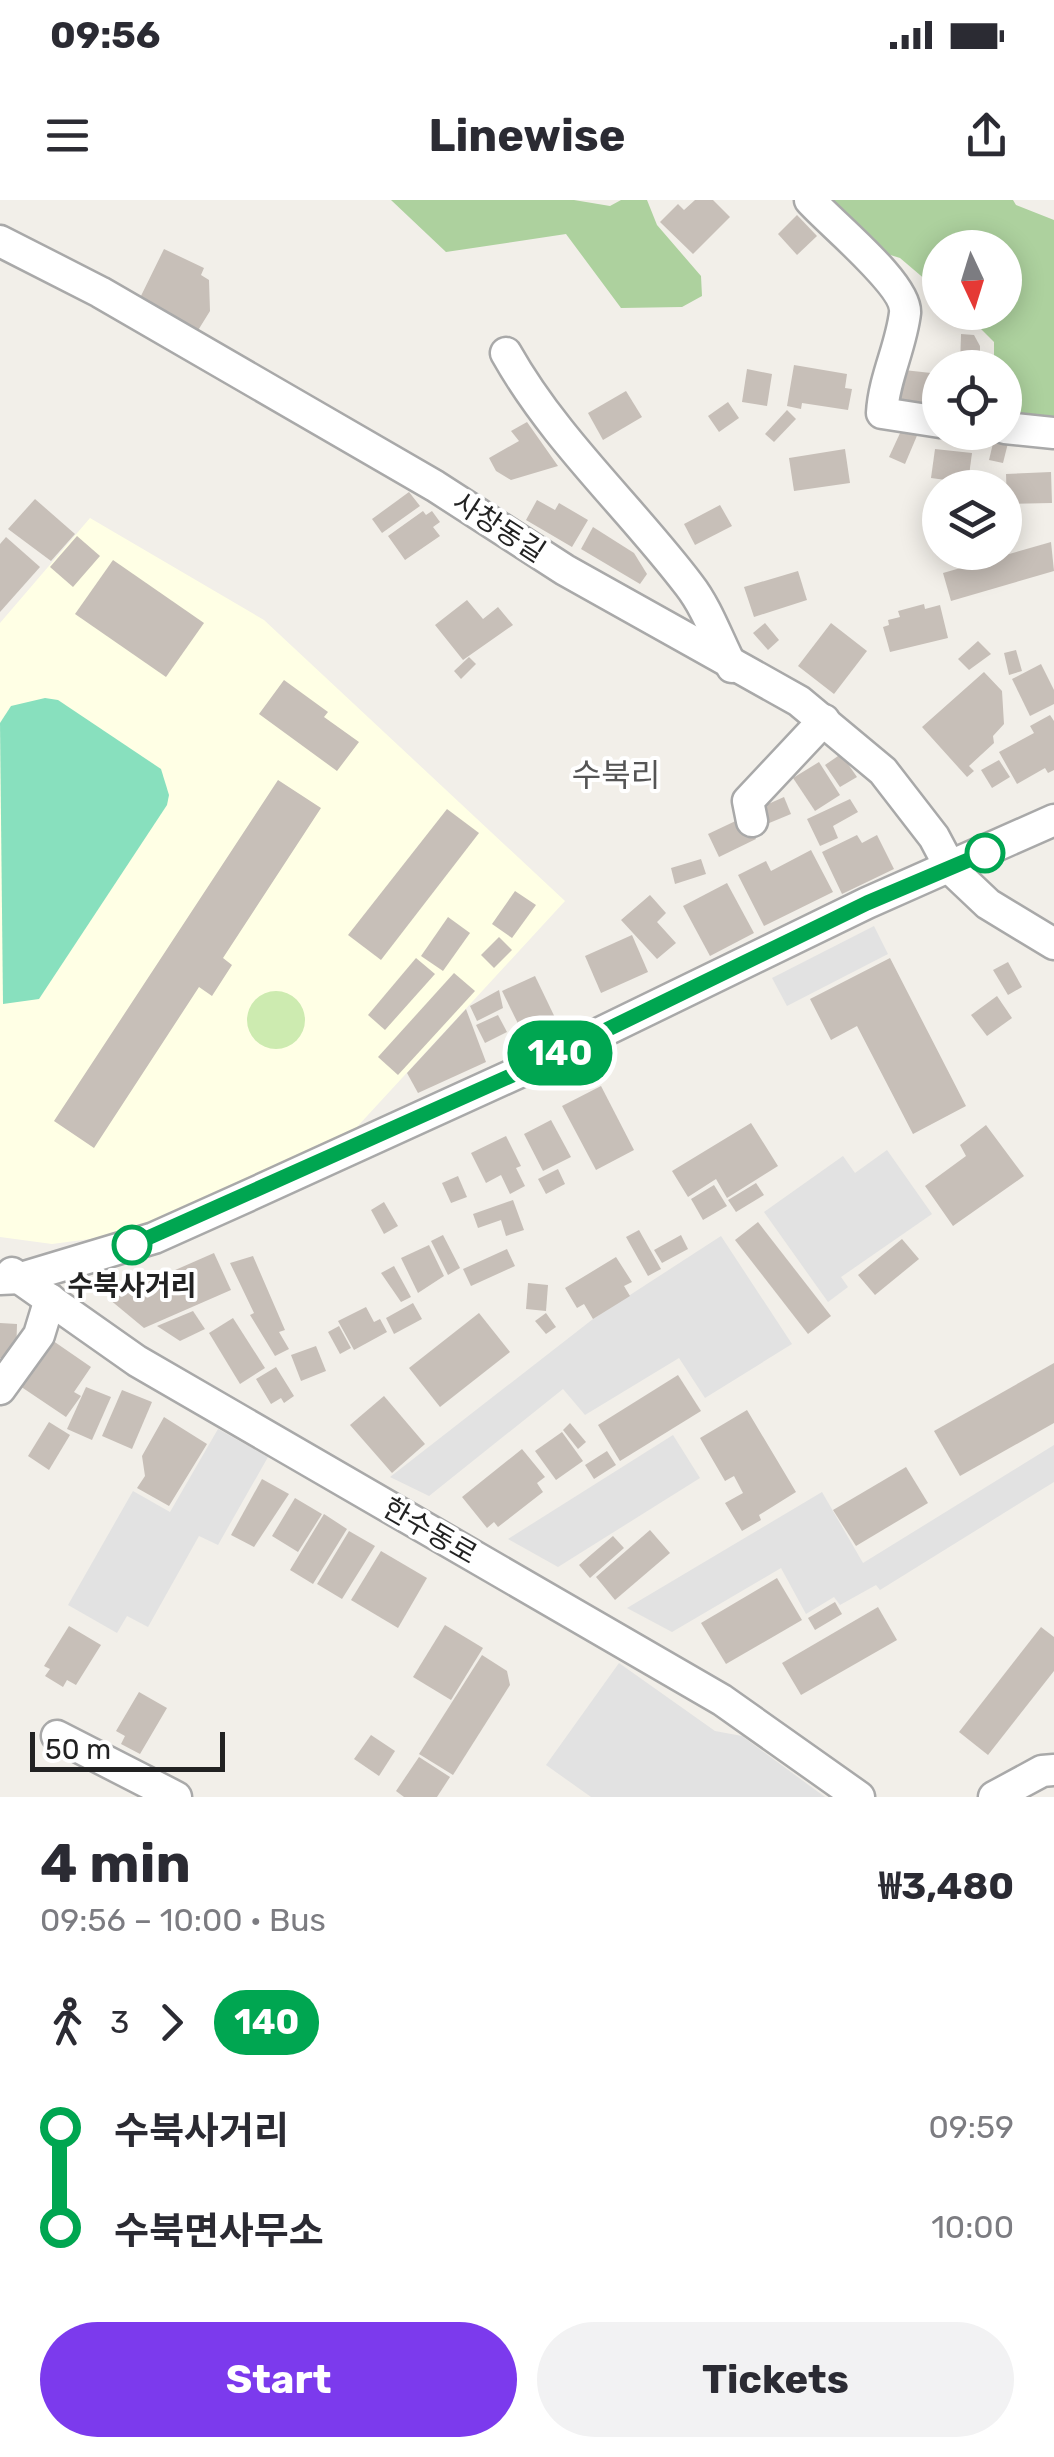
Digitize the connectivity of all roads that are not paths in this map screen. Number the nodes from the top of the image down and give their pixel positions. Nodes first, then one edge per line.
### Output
1 (810, 200) edge
2 (0, 241) edge
3 (506, 353) dead end
4 (922, 419) edge
5 (1022, 430) edge
6 (1054, 433) edge
7 (732, 667) junction
8 (824, 720) junction
9 (1054, 820) edge
10 (752, 822) dead end
11 (951, 869) junction
12 (1054, 944) edge
13 (7, 1275) edge
14 (50, 1299) junction
15 (0, 1389) edge
16 (58, 1736) dead end
17 (1054, 1770) edge
18 (176, 1797) edge
19 (859, 1797) edge
20 (994, 1797) edge

1 - 4 street
2 - 7 street, 사창동길
3 - 7 street
5 - 6 street
7 - 8 street, 사창동길
8 - 10 street
8 - 11 street, 사창동길
9 - 11 street
11 - 12 street, 사창동길
11 - 13 street
13 - 14 street, 한수동로
14 - 15 street
14 - 19 street, 한수동로
16 - 18 street
17 - 20 street

